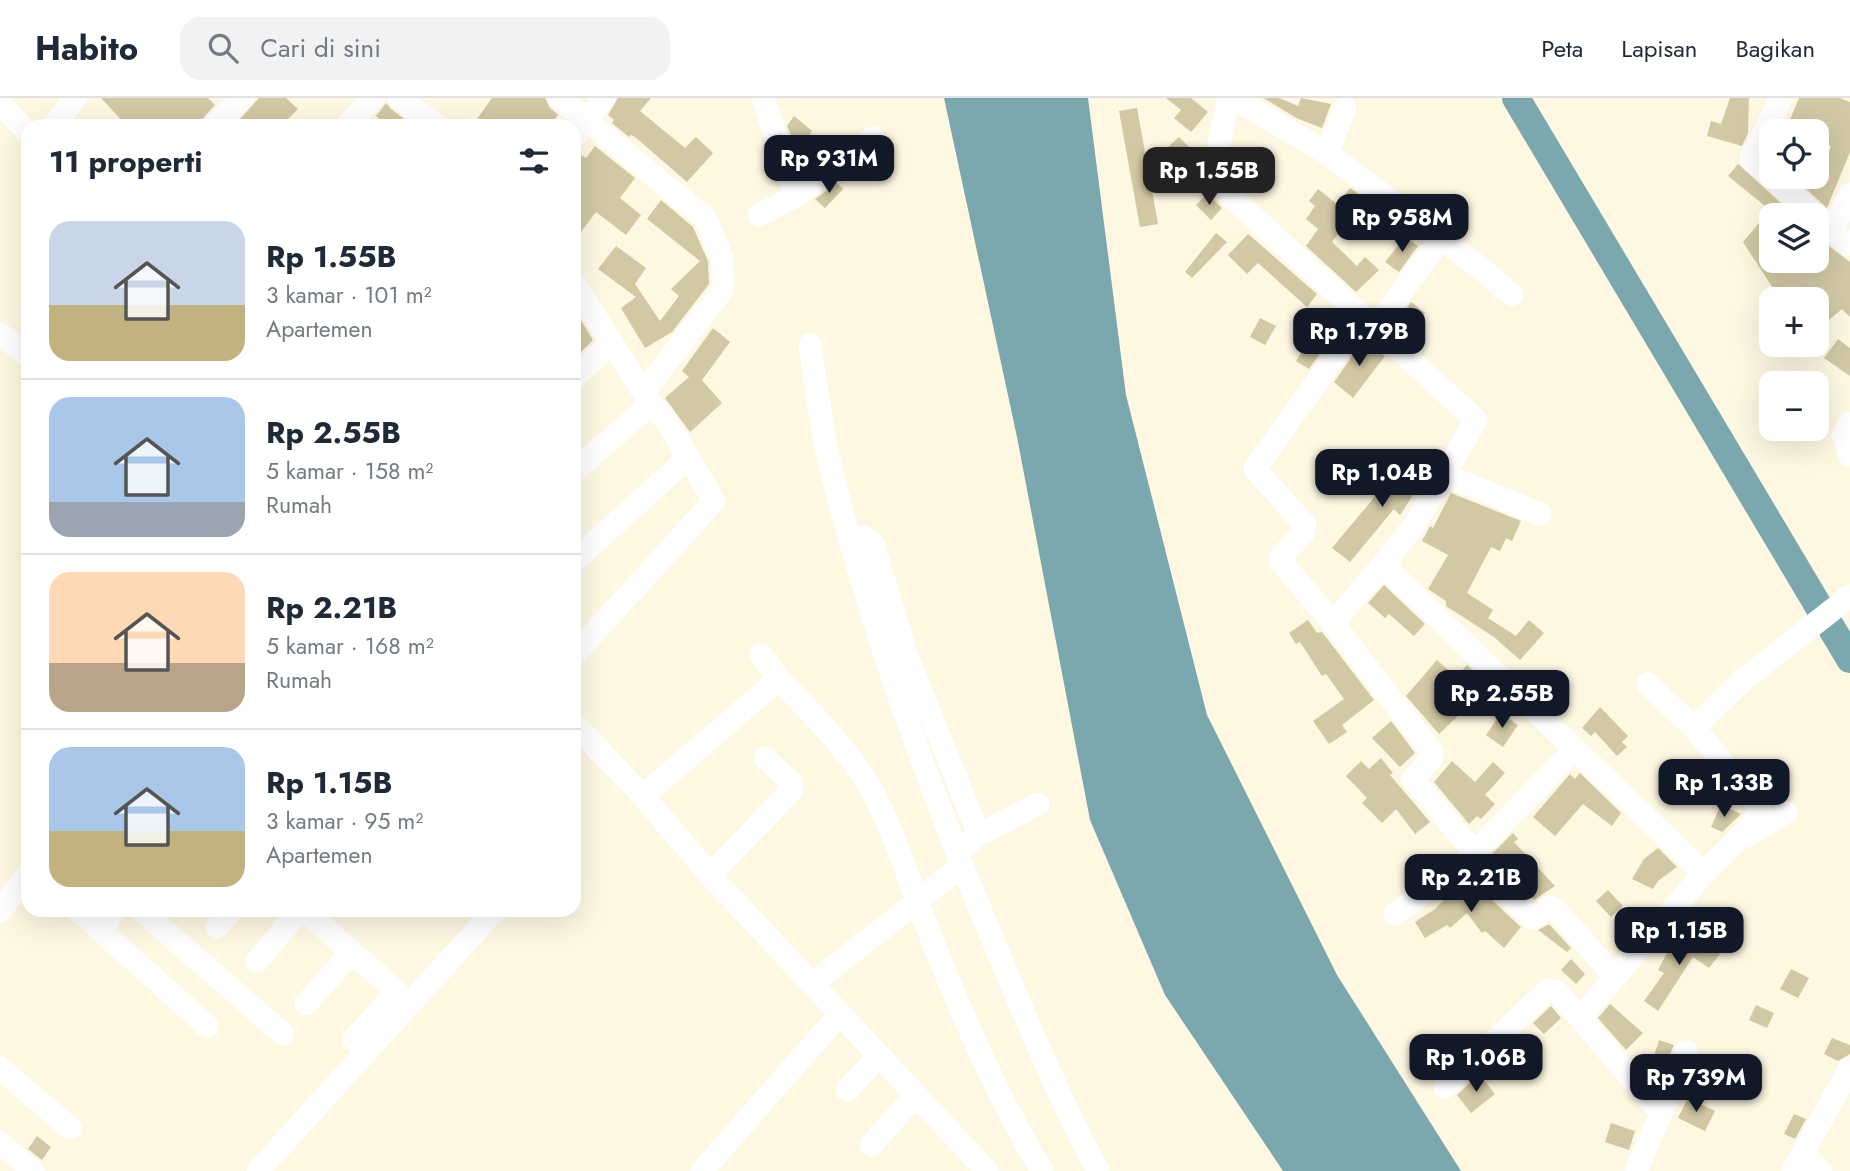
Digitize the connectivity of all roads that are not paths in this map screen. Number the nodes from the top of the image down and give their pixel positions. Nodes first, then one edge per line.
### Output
1 (75, 98) edge
2 (242, 98) edge
3 (373, 98) edge
4 (399, 98) edge
5 (559, 98) edge
6 (604, 98) edge
7 (763, 98) edge
8 (1781, 98) edge
9 (1225, 101) edge
10 (0, 104) edge
11 (1345, 107) dead end
12 (59, 119) edge
13 (221, 119) edge
14 (353, 119) edge
15 (428, 119) edge
16 (574, 119) edge
17 (21, 126) edge
18 (581, 128) edge
19 (873, 138) dead end
20 (1327, 153) junction
21 (1850, 194) edge
22 (796, 196) junction
23 (1802, 203) edge
24 (759, 215) dead end
25 (1829, 225) edge
26 (1441, 239) junction
27 (581, 295) edge
28 (1512, 295) dead end
29 (1368, 323) junction
30 (0, 334) edge
31 (612, 342) junction
32 (810, 345) dead end
33 (21, 350) edge
34 (581, 371) edge
35 (648, 398) junction
36 (1850, 424) edge
37 (1850, 455) edge
38 (688, 458) junction
39 (581, 464) edge
40 (1445, 475) junction
41 (1540, 514) dead end
42 (851, 536) junction
43 (581, 555) edge
44 (1383, 565) junction
45 (1849, 597) edge
46 (1333, 623) junction
47 (581, 647) edge
48 (761, 655) dead end
49 (779, 679) junction
50 (1648, 684) dead end
51 (1694, 728) junction
52 (581, 731) edge
53 (1575, 749) junction
54 (765, 758) dead end
55 (643, 796) junction
56 (1038, 804) dead end
57 (1786, 812) dead end
58 (978, 835) junction
59 (1471, 856) junction
60 (959, 859) junction
61 (1703, 873) junction
62 (710, 875) junction
63 (21, 883) edge
64 (917, 900) junction
65 (0, 911) edge
66 (1395, 915) dead end
67 (86, 917) edge
68 (110, 917) edge
69 (149, 917) edge
70 (296, 917) edge
71 (310, 917) edge
72 (489, 917) edge
73 (101, 929) junction
74 (352, 952) junction
75 (257, 961) dead end
76 (1615, 976) junction
77 (811, 984) junction
78 (306, 1004) dead end
79 (839, 1014) junction
80 (1580, 1018) junction
81 (207, 1026) dead end
82 (283, 1034) dead end
83 (354, 1039) dead end
84 (1686, 1052) dead end
85 (880, 1056) junction
86 (0, 1068) edge
87 (1850, 1068) edge
88 (1445, 1087) dead end
89 (847, 1090) dead end
90 (916, 1095) junction
91 (1661, 1113) junction
92 (70, 1128) dead end
93 (0, 1143) edge
94 (871, 1145) dead end
95 (1798, 1163) edge
96 (33, 1171) edge
97 (258, 1171) edge
98 (702, 1171) edge
99 (987, 1171) edge
100 (1042, 1171) edge
101 (1098, 1171) edge
102 (1636, 1171) edge
103 (1821, 1171) edge

1 - 12 street
2 - 13 street
3 - 14 street
4 - 15 street
5 - 16 street
6 - 18 street
7 - 22 street
8 - 23 street
9 - 20 street
9 - 29 street
10 - 17 street
11 - 20 street
18 - 35 street
19 - 22 street
20 - 26 street
21 - 25 street
22 - 24 street
26 - 28 street
26 - 29 street
27 - 31 street
29 - 40 street
29 - 46 street
30 - 33 street
31 - 34 street
31 - 35 street
32 - 42 street
35 - 38 street
35 - 39 street
36 - 37 street
38 - 43 street
38 - 47 street
40 - 41 street
40 - 44 street
42 - 58 street
42 - 60 street
44 - 46 street
44 - 53 street
45 - 51 street
46 - 59 street
48 - 49 street
49 - 55 street
49 - 64 street
50 - 51 street
51 - 61 street
52 - 55 street
53 - 59 street
53 - 61 street
54 - 62 street
55 - 62 street
56 - 58 street
57 - 61 street
58 - 60 street
59 - 66 street
59 - 76 street
60 - 64 street
60 - 101 street
61 - 76 street
62 - 77 street
63 - 65 street
64 - 77 street
64 - 100 street
67 - 73 street
68 - 73 street
69 - 82 street
70 - 75 street
71 - 74 street
72 - 97 street
73 - 81 street
74 - 78 street
74 - 83 street
76 - 80 street
77 - 79 street
79 - 85 street
79 - 98 street
80 - 88 street
80 - 91 street
84 - 91 street
85 - 89 street
85 - 90 street
86 - 92 street
87 - 95 street
90 - 94 street
90 - 99 street
91 - 102 street
93 - 96 street
95 - 103 street

